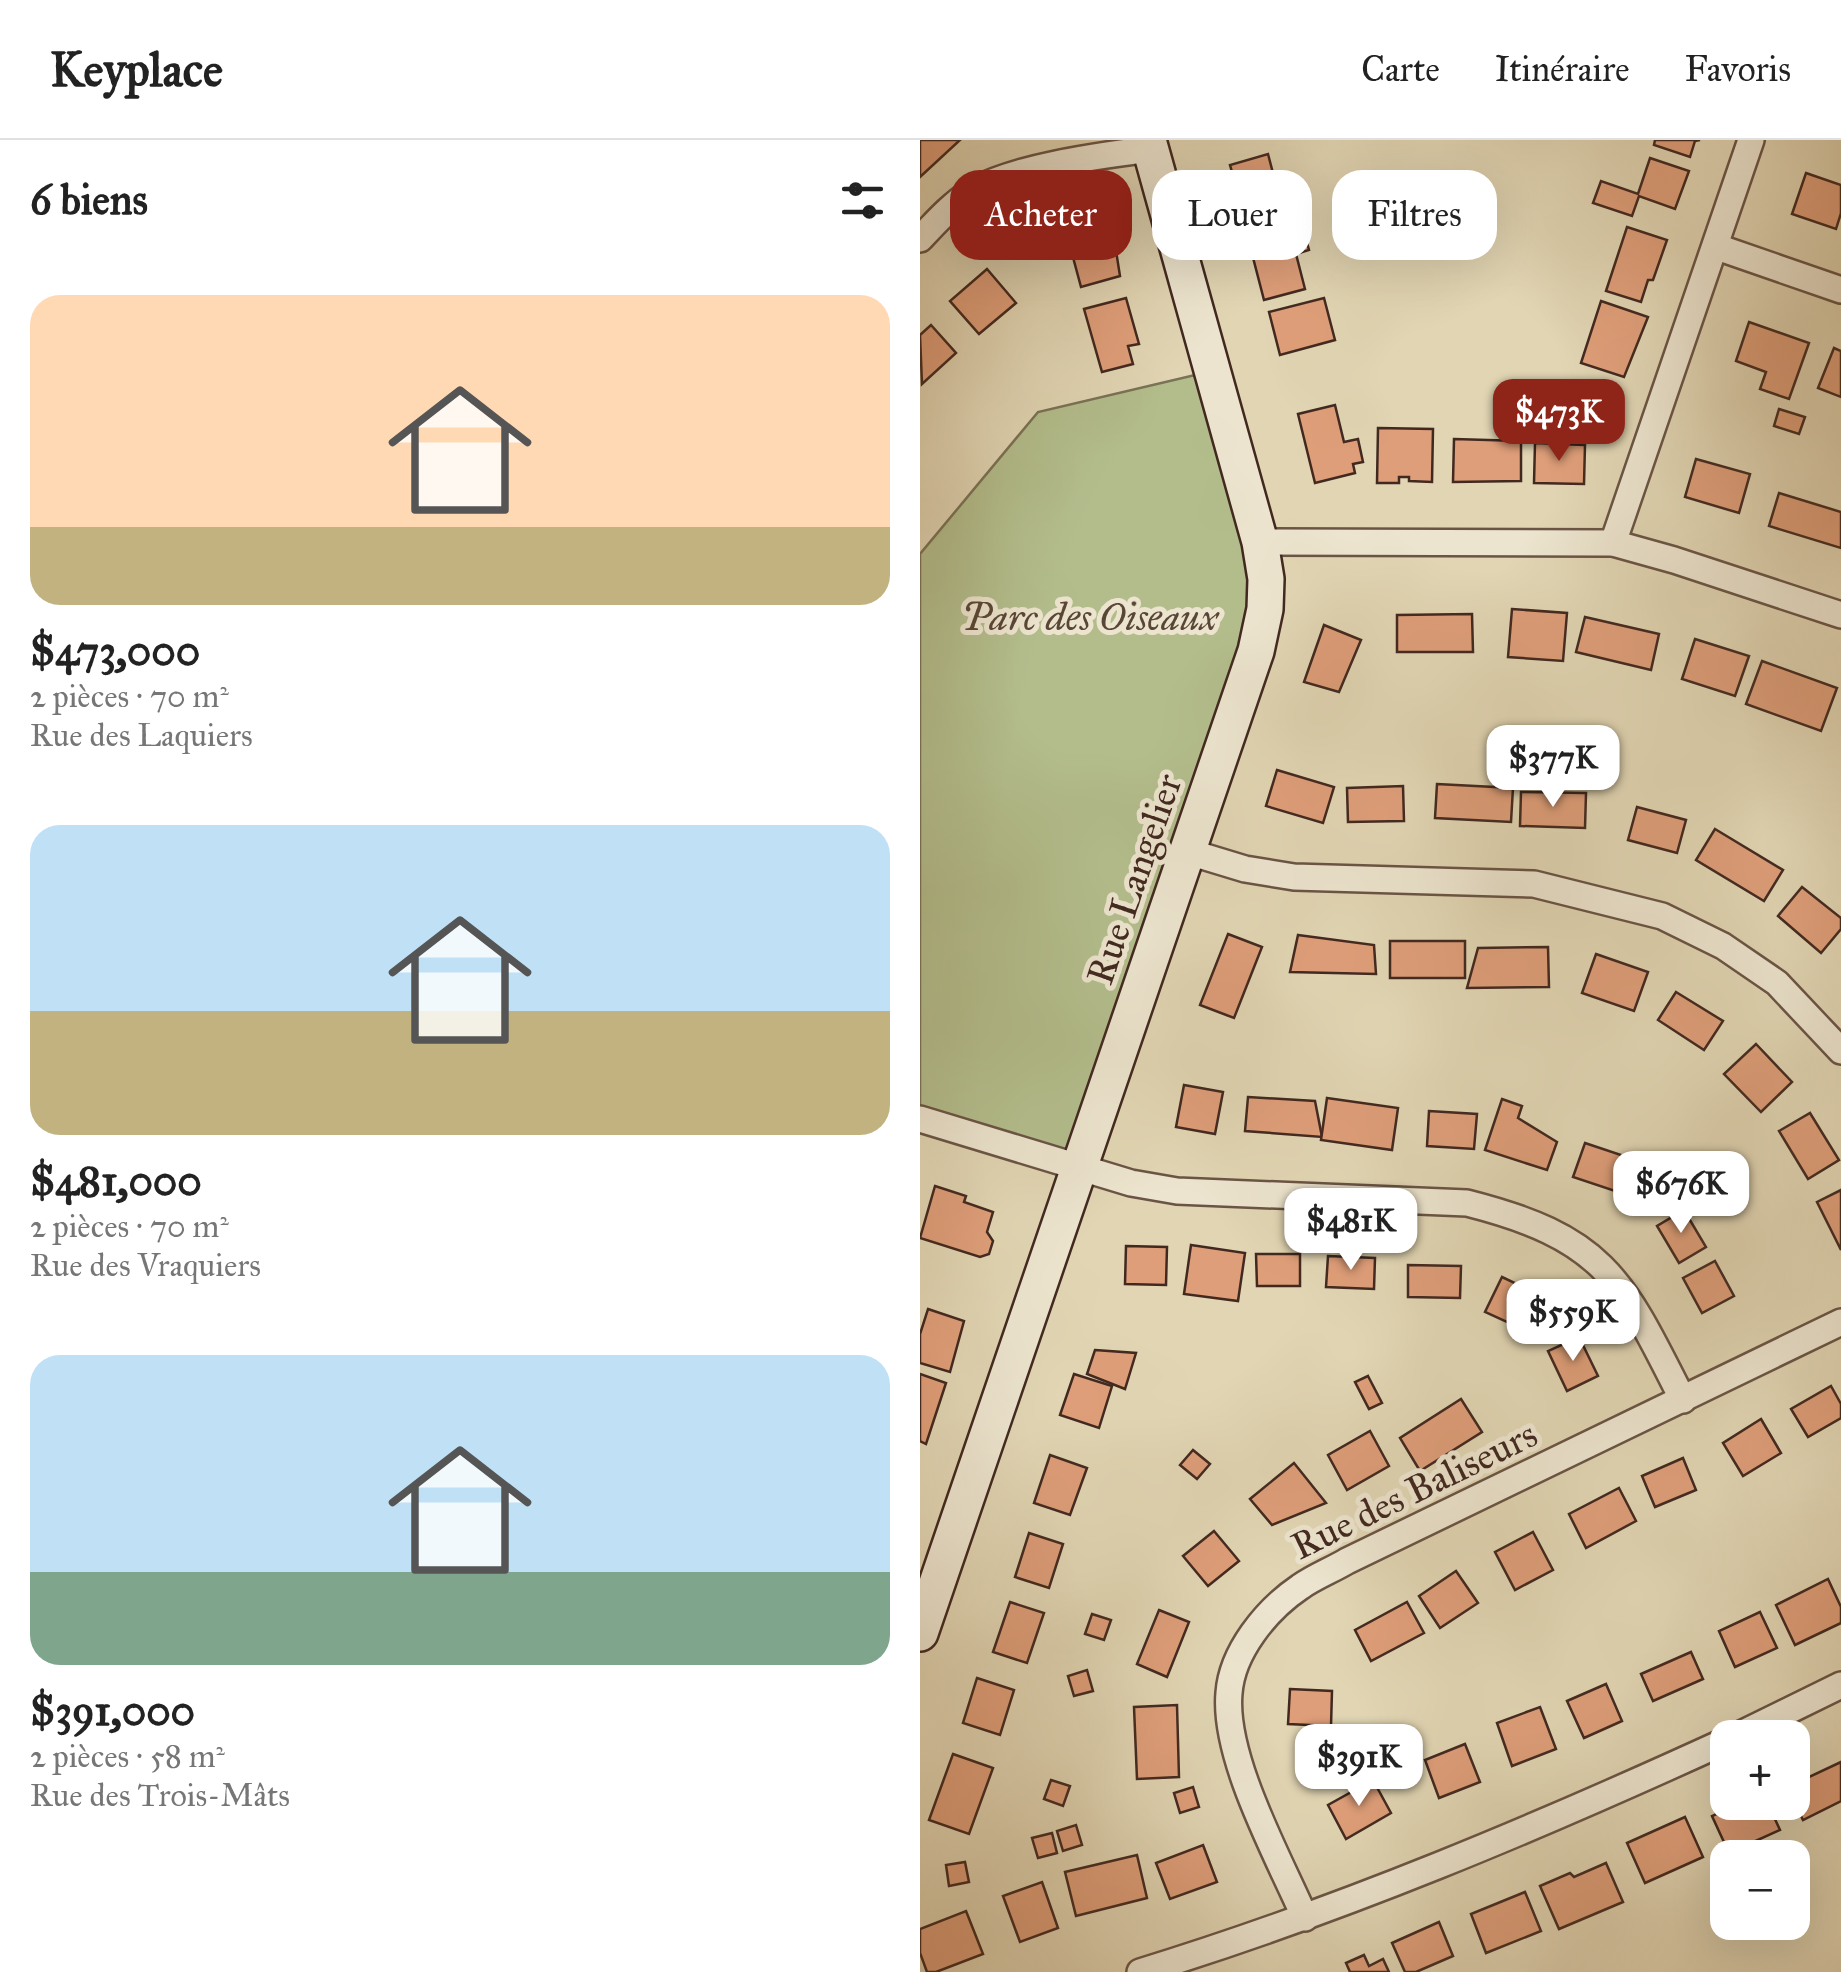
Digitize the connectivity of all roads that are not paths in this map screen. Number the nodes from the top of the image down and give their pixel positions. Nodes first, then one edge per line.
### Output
1 (1751, 140) edge
2 (1149, 145) edge
3 (920, 239) edge
4 (1717, 247) junction
5 (1841, 290) edge
6 (1260, 542) junction
7 (1613, 544) junction
8 (1841, 615) edge
9 (1189, 852) junction
10 (1841, 1051) edge
11 (920, 1119) edge
12 (1079, 1168) junction
13 (1841, 1322) edge
14 (1683, 1400) junction
15 (920, 1633) edge
16 (1841, 1685) edge
17 (1769, 1720) edge
18 (1710, 1748) edge
19 (1304, 1918) junction
20 (1140, 1972) edge

1 - 4 street
2 - 3 street
2 - 6 street, Rue Langelier
4 - 5 street
4 - 7 street
6 - 7 street
6 - 9 street, Rue Langelier
7 - 8 street
9 - 10 street
9 - 12 street, Rue Langelier
11 - 12 street
12 - 14 street
12 - 15 street, Rue Langelier
13 - 14 street, Rue des Baliseurs
14 - 19 street, Rue des Baliseurs
16 - 17 street
18 - 19 street
19 - 20 street

